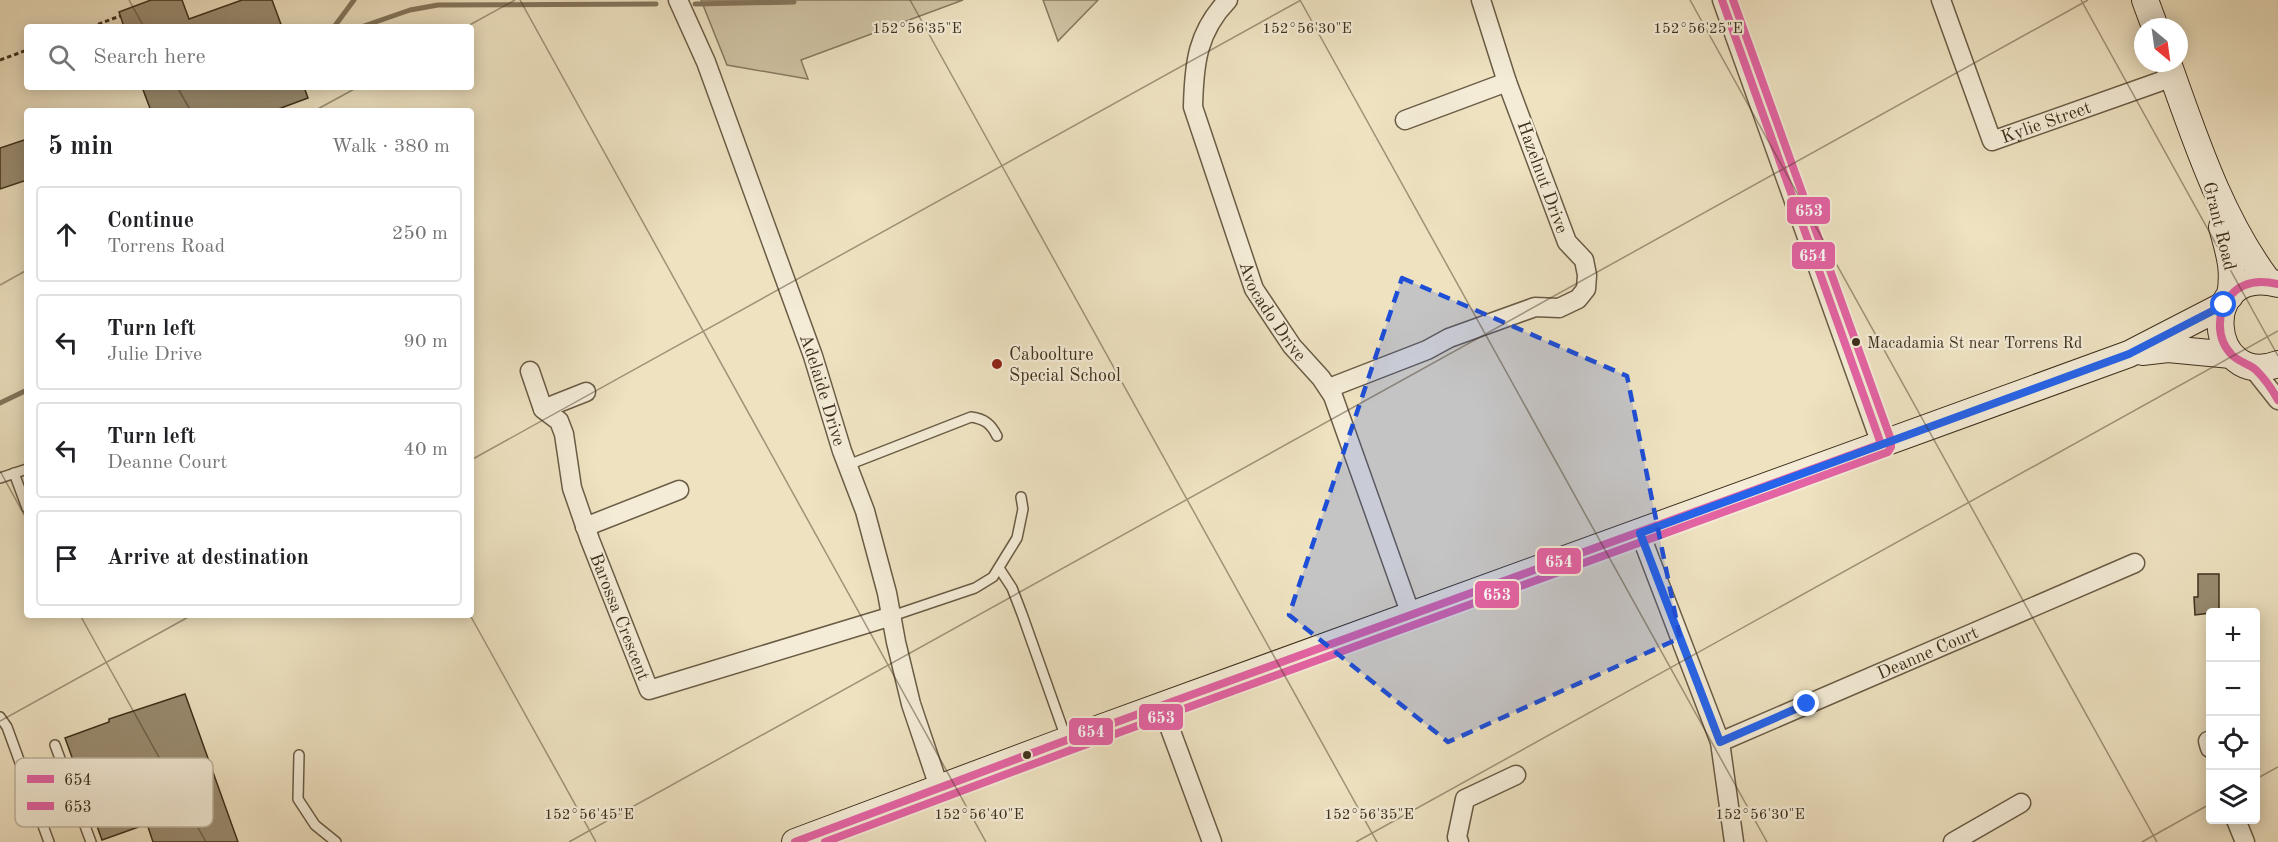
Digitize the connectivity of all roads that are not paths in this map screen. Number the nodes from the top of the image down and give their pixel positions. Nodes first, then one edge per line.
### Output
1 (678, 0) edge
2 (1228, 0) edge
3 (1481, 0) edge
4 (1722, 0) edge
5 (1941, 0) edge
6 (2145, 0) edge
7 (2152, 18) edge
8 (2166, 72) edge
9 (2172, 72) edge
10 (1507, 82) junction
11 (1406, 120) dead end
12 (2202, 157) junction
13 (2273, 283) edge
14 (2227, 300) junction
15 (2129, 354) junction
16 (2241, 360) junction
17 (2278, 364) edge
18 (530, 371) dead end
19 (1329, 388) junction
20 (586, 392) dead end
21 (2278, 400) edge
22 (543, 409) junction
23 (997, 436) dead end
24 (1881, 444) junction
25 (848, 465) junction
26 (24, 470) edge
27 (14, 473) junction
28 (0, 478) edge
29 (680, 490) dead end
30 (1021, 497) dead end
31 (24, 500) edge
32 (585, 527) junction
33 (1640, 533) junction
34 (2135, 563) dead end
35 (999, 568) junction
36 (1411, 615) junction
37 (892, 616) junction
38 (1162, 707) junction
39 (0, 717) edge
40 (1067, 740) junction
41 (1720, 742) junction
42 (55, 745) dead end
43 (299, 755) dead end
44 (19, 758) edge
45 (60, 758) edge
46 (1516, 775) dead end
47 (939, 787) junction
48 (2021, 803) dead end
49 (2238, 824) edge
50 (44, 827) edge
51 (86, 827) edge
52 (49, 842) edge
53 (91, 842) edge
54 (336, 842) edge
55 (795, 842) edge
56 (1212, 842) edge
57 (1459, 842) edge
58 (1734, 842) edge
59 (1953, 842) edge
60 (2245, 842) edge

1 - 25 street, Adelaide Drive
2 - 19 street, Avocado Drive
3 - 10 street, Hazelnut Drive
4 - 24 street
5 - 8 street, Kylie Street
6 - 7 main road
9 - 12 main road, Grant Road
10 - 11 street
10 - 19 street, Hazelnut Drive
12 - 13 main road, Grant Road
12 - 14 main road, Grant Road
13 - 14 main road
14 - 15 main road
14 - 16 main road, Grant Road
15 - 16 main road
15 - 24 main road
16 - 17 main road
16 - 21 street
18 - 22 street, Barossa Crescent
19 - 36 street, Avocado Drive
20 - 22 street
22 - 32 street, Barossa Crescent
23 - 25 lane
24 - 33 main road
25 - 37 street, Adelaide Drive
26 - 27 lane
27 - 28 lane
27 - 31 lane
29 - 32 street
30 - 35 lane
32 - 37 street, Barossa Crescent
33 - 36 main road
33 - 41 street
34 - 41 street, Deanne Court
35 - 37 lane
35 - 40 lane
36 - 38 main road
37 - 47 street, Adelaide Drive
38 - 40 main road
38 - 56 street
39 - 44 lane
40 - 47 main road
41 - 58 street
42 - 45 lane
43 - 54 lane
46 - 57 street
47 - 55 main road
48 - 59 street
49 - 60 street
50 - 52 lane
51 - 53 lane

